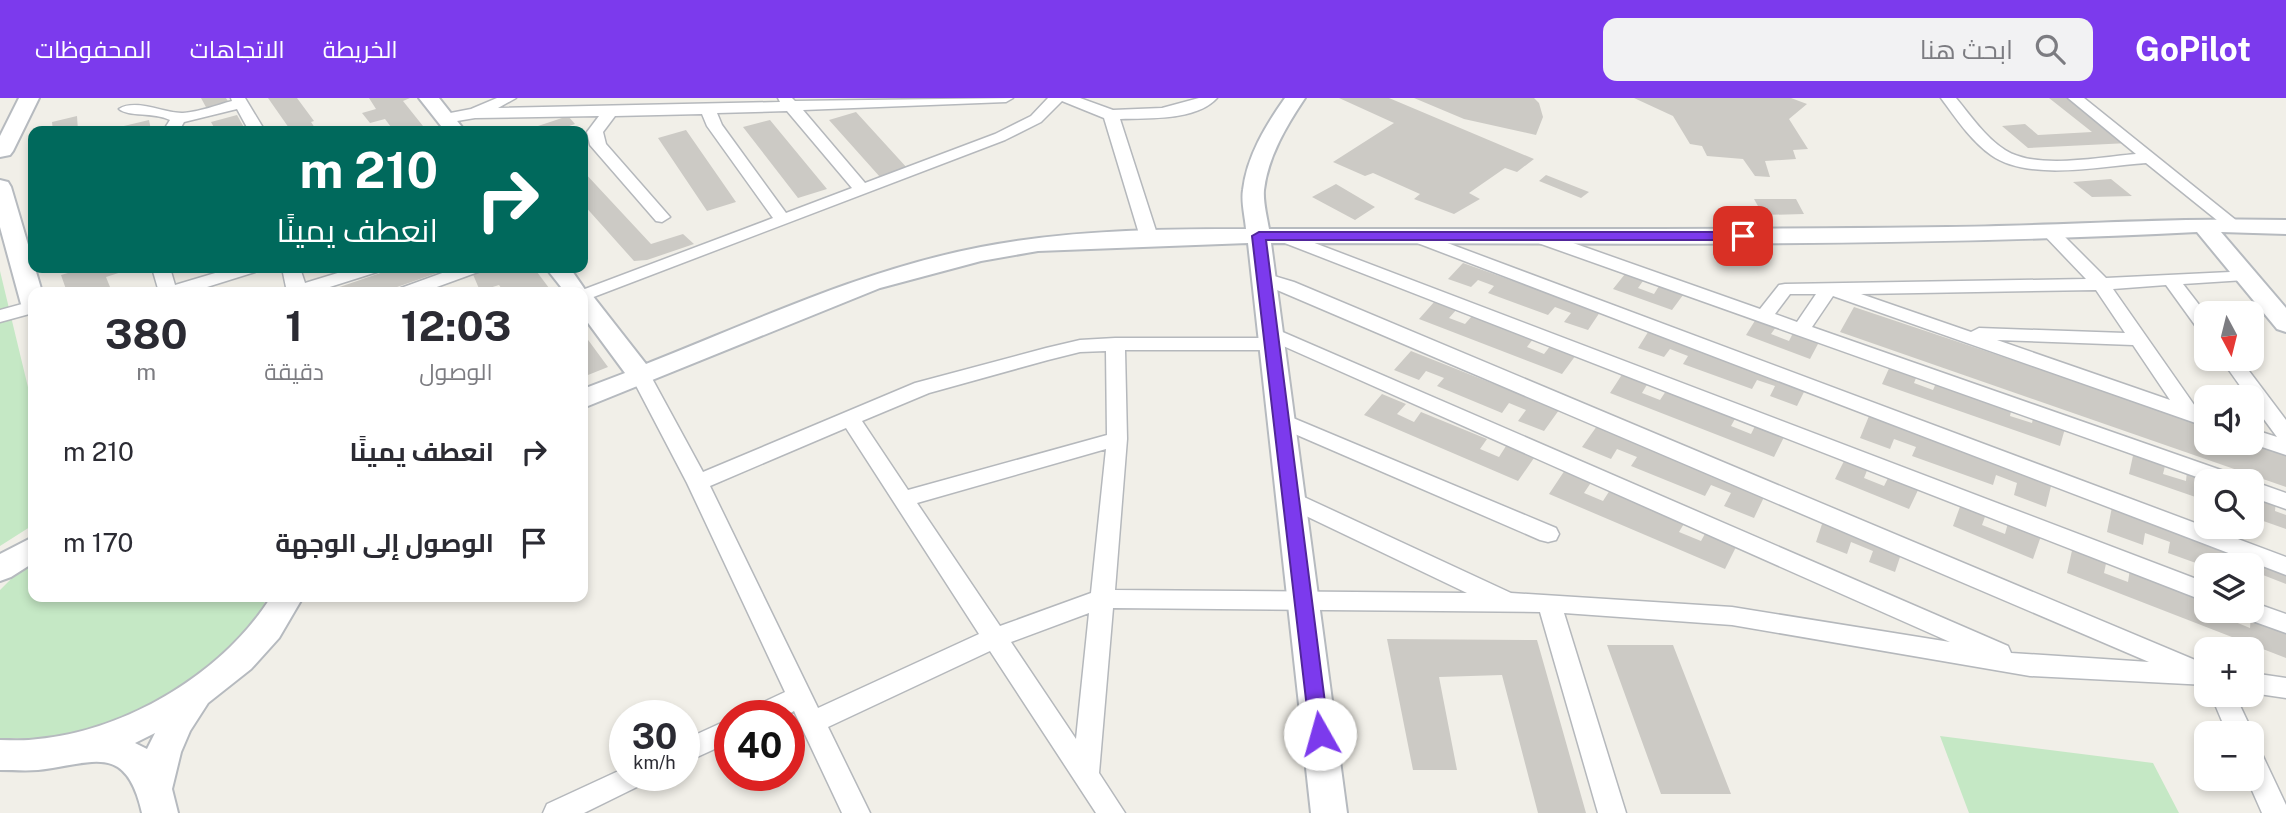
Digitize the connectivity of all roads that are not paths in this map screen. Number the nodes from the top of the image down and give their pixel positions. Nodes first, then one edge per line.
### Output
1 (29, 98) edge
2 (429, 98) edge
3 (509, 98) edge
4 (1006, 98) edge
5 (1056, 98) edge
6 (1067, 98) edge
7 (1210, 98) edge
8 (1948, 98) edge
9 (2075, 98) edge
10 (239, 100) edge
11 (1288, 100) edge
12 (876, 101) edge
13 (788, 102) edge
14 (698, 106) edge
15 (126, 109) dead end
16 (610, 112) junction
17 (475, 113) junction
18 (1111, 115) junction
19 (175, 125) edge
20 (449, 125) edge
21 (254, 126) edge
22 (1, 141) edge
23 (2149, 158) junction
24 (1, 188) edge
25 (863, 190) junction
26 (662, 217) dead end
27 (783, 220) junction
28 (2203, 225) junction
29 (2234, 225) junction
30 (2286, 227) edge
31 (2051, 233) junction
32 (1271, 236) junction
33 (1536, 236) junction
34 (1149, 237) junction
35 (1418, 237) junction
36 (28, 264) edge
37 (233, 273) edge
38 (356, 273) edge
39 (465, 273) edge
40 (562, 273) edge
41 (2245, 275) junction
42 (1264, 278) junction
43 (2171, 280) junction
44 (2101, 284) junction
45 (447, 286) edge
46 (186, 287) edge
47 (312, 287) edge
48 (573, 287) edge
49 (1829, 289) junction
50 (588, 296) edge
51 (588, 305) edge
52 (28, 308) edge
53 (2194, 311) edge
54 (0, 316) edge
55 (1764, 316) junction
56 (2286, 324) edge
57 (1801, 330) junction
58 (1957, 333) junction
59 (1271, 338) junction
60 (2141, 339) junction
61 (1115, 344) junction
62 (2239, 371) edge
63 (641, 376) junction
64 (588, 397) edge
65 (2194, 410) edge
66 (2194, 415) edge
67 (849, 417) junction
68 (1281, 420) junction
69 (2286, 435) edge
70 (1117, 439) junction
71 (2264, 440) edge
72 (2286, 448) edge
73 (2196, 469) edge
74 (698, 483) junction
75 (2264, 493) edge
76 (903, 499) junction
77 (1291, 499) junction
78 (2286, 501) edge
79 (1548, 534) dead end
80 (2286, 566) edge
81 (2194, 588) edge
82 (1101, 599) junction
83 (284, 602) edge
84 (1303, 602) junction
85 (1549, 603) junction
86 (1510, 604) junction
87 (2264, 616) edge
88 (2286, 624) edge
89 (995, 638) junction
90 (2030, 666) junction
91 (2194, 670) edge
92 (2194, 674) edge
93 (2264, 685) edge
94 (2286, 688) edge
95 (200, 691) junction
96 (799, 697) junction
97 (793, 700) edge
98 (813, 722) junction
99 (84, 745) junction
100 (0, 755) edge
101 (1086, 773) junction
102 (2264, 786) edge
103 (612, 791) edge
104 (158, 800) edge
105 (590, 806) edge
106 (558, 813) edge
107 (856, 813) edge
108 (1111, 813) edge
109 (1329, 813) edge
110 (1612, 813) edge
111 (2276, 813) edge

1 - 22 main road
2 - 20 main road
3 - 17 street
4 - 12 street
5 - 25 street
6 - 18 street
7 - 18 street
8 - 23 street
9 - 23 street
10 - 19 street
10 - 21 street
11 - 32 main road
12 - 13 street
13 - 14 street
13 - 25 street
14 - 16 street
14 - 27 street
15 - 19 street
16 - 17 street
16 - 26 street
17 - 20 street
18 - 34 street
22 - 24 main road
23 - 29 street
24 - 36 main road
25 - 27 street
27 - 50 street
28 - 29 main road
28 - 31 main road
28 - 41 main road
29 - 30 main road
31 - 33 main road
31 - 44 street
32 - 34 main road
32 - 35 main road
32 - 42 main road
32 - 81 street
33 - 35 main road
33 - 55 street
34 - 63 main road
35 - 80 street
37 - 46 street
38 - 47 street
39 - 45 street
40 - 48 main road
41 - 43 street
41 - 56 main road
42 - 59 main road
42 - 91 street
43 - 44 street
43 - 53 street
44 - 49 street
44 - 60 street
49 - 55 street
49 - 57 street
49 - 58 street
51 - 63 main road
52 - 54 street
55 - 57 street
57 - 73 street
58 - 60 street
58 - 66 street
59 - 61 street
59 - 68 main road
59 - 90 street
60 - 65 street
61 - 67 street
61 - 70 street
62 - 69 street
63 - 64 main road
63 - 74 street
67 - 74 street
67 - 76 street
68 - 77 main road
68 - 79 street
70 - 76 street
70 - 82 street
71 - 72 street
74 - 96 street
75 - 78 street
76 - 89 street
77 - 84 main road
77 - 86 street
82 - 84 street
82 - 89 street
82 - 101 street
83 - 95 main road
84 - 86 street
84 - 109 main road
85 - 86 street
85 - 90 street
85 - 110 street
87 - 88 street
89 - 98 street
89 - 101 street
90 - 92 street
93 - 94 street
95 - 99 main road
95 - 104 main road
96 - 97 street
96 - 98 street
98 - 107 street
99 - 100 main road
99 - 104 main road
101 - 108 street
102 - 111 street
103 - 105 street
105 - 106 street

